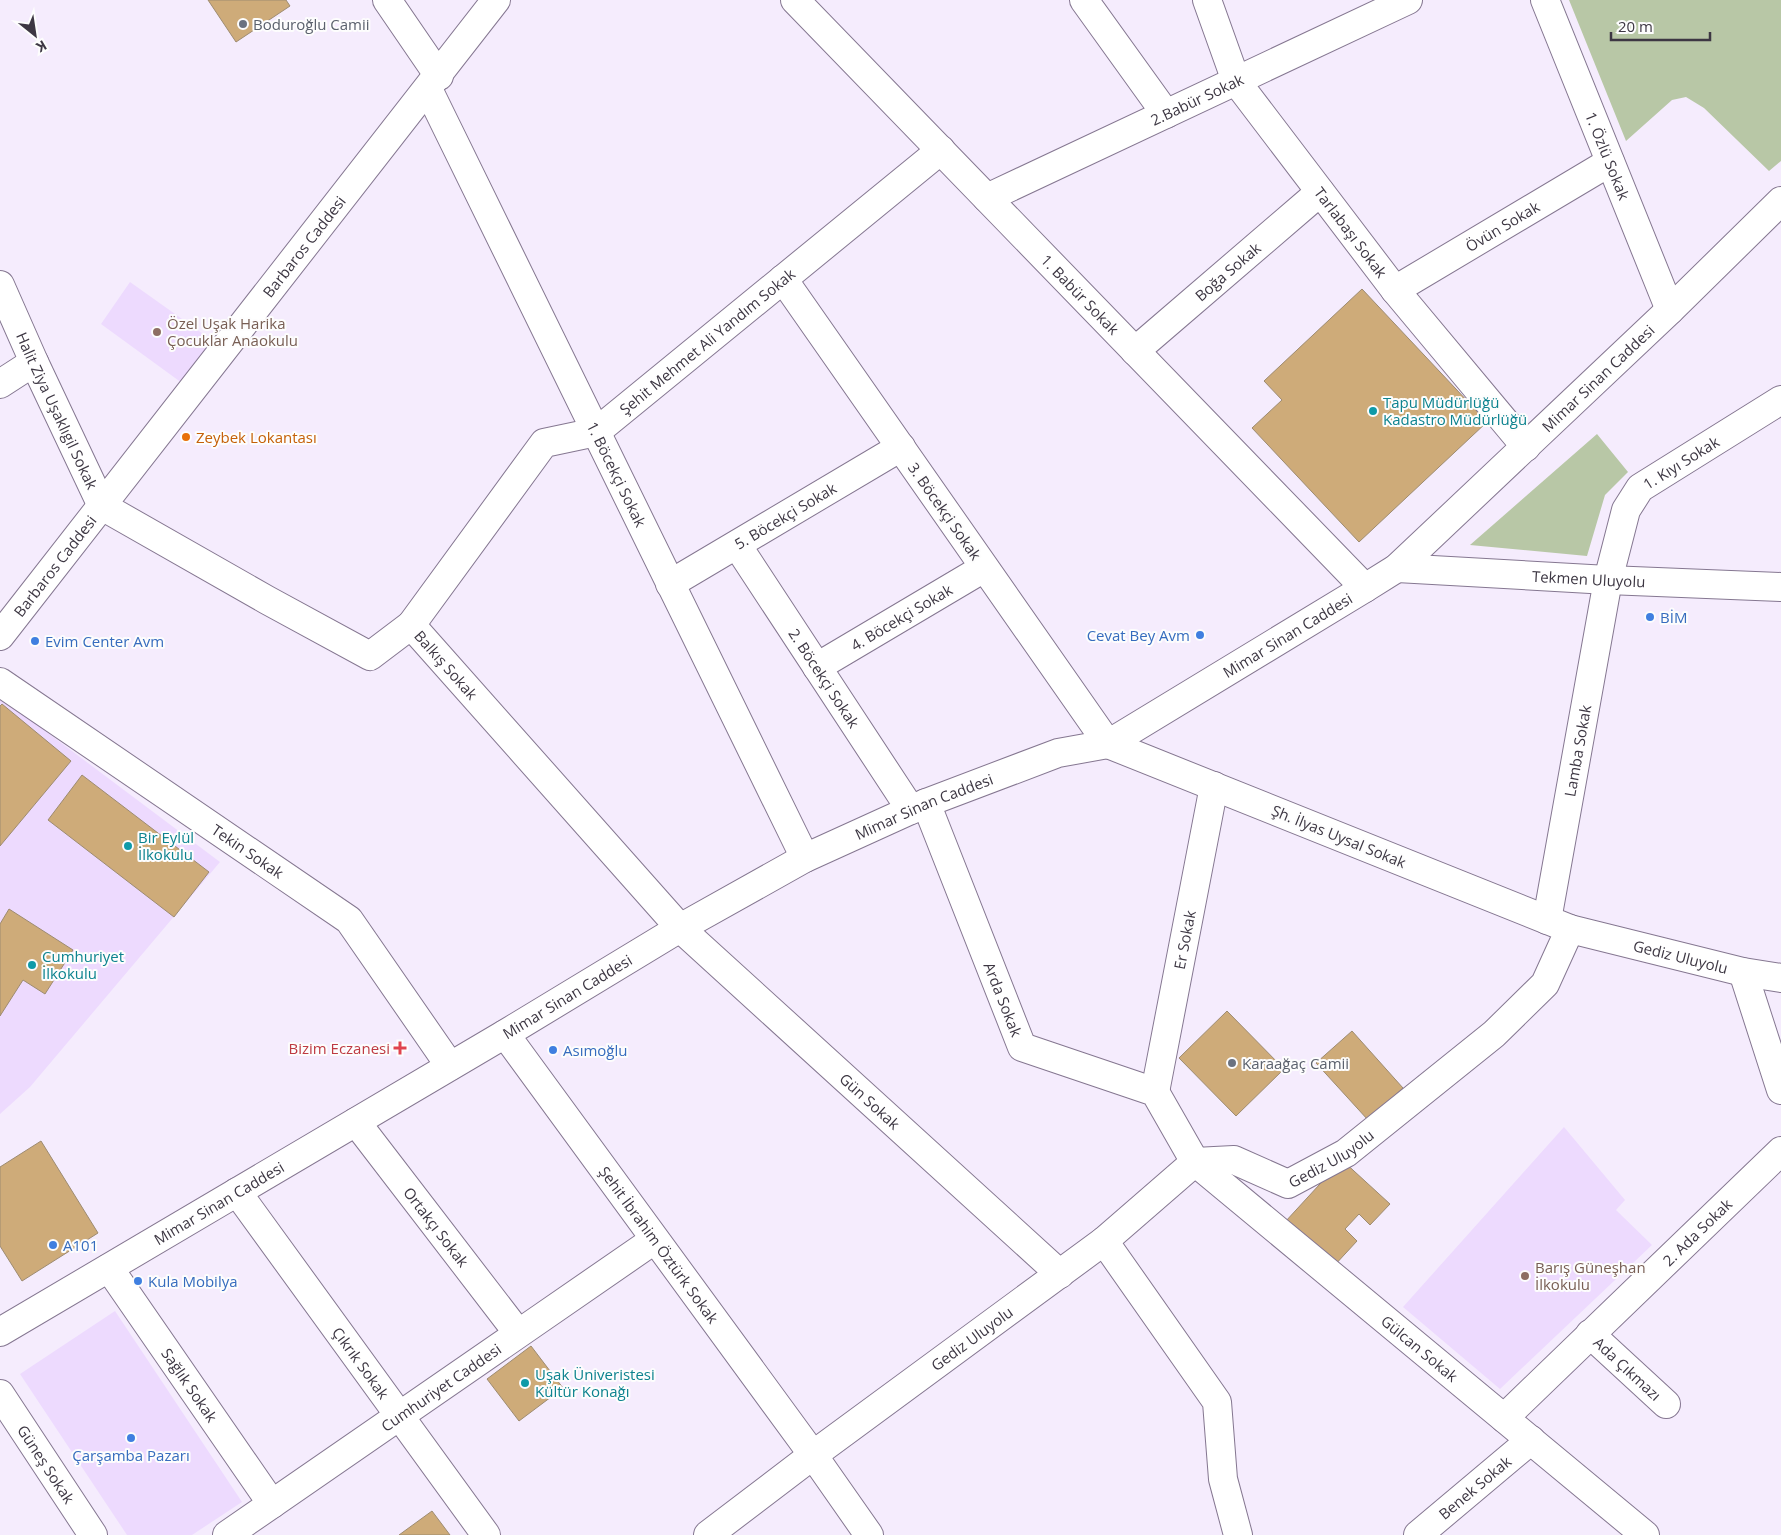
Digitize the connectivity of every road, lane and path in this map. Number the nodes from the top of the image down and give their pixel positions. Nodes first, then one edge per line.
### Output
1 (386, 0) edge
2 (496, 0) edge
3 (795, 0) edge
4 (1084, 0) edge
5 (1207, 0) edge
6 (1408, 0) edge
7 (1545, 0) edge
8 (1236, 81) junction
9 (433, 83) junction
10 (1166, 114) junction
11 (940, 150) junction
12 (1610, 162) junction
13 (1320, 192) junction
14 (987, 198) junction
15 (1781, 201) edge
16 (783, 279) junction
17 (0, 285) edge
18 (1395, 290) junction
19 (1670, 310) junction
20 (1135, 351) junction
21 (34, 362) junction
22 (0, 384) edge
23 (1781, 400) edge
24 (596, 432) junction
25 (1526, 447) junction
26 (901, 448) junction
27 (102, 506) junction
28 (737, 545) junction
29 (984, 568) junction
30 (1397, 568) junction
31 (1608, 580) junction
32 (670, 584) junction
33 (1781, 587) edge
34 (1365, 588) junction
35 (411, 625) junction
36 (0, 636) edge
37 (817, 667) junction
38 (0, 682) edge
39 (1108, 744) junction
40 (1214, 786) junction
41 (918, 806) junction
42 (805, 858) junction
43 (1558, 924) junction
44 (680, 928) junction
45 (1743, 972) junction
46 (1781, 978) edge
47 (505, 1034) junction
48 (450, 1066) junction
49 (1781, 1090) edge
50 (1155, 1092) junction
51 (356, 1122) junction
52 (1781, 1151) edge
53 (1195, 1162) junction
54 (237, 1192) junction
55 (654, 1240) junction
56 (1104, 1241) junction
57 (109, 1268) junction
58 (1060, 1274) junction
59 (0, 1332) edge
60 (518, 1333) junction
61 (1590, 1334) junction
62 (0, 1394) edge
63 (1666, 1404) dead end
64 (400, 1416) junction
65 (1504, 1418) junction
66 (1531, 1440) junction
67 (813, 1456) junction
68 (272, 1504) junction
69 (93, 1535) edge
70 (227, 1535) edge
71 (486, 1535) edge
72 (708, 1535) edge
73 (869, 1535) edge
74 (1238, 1535) edge
75 (1418, 1535) edge
76 (1645, 1535) edge

1 - 9 street, 1. Böcekçi Sokak
2 - 9 street, Barbaros Caddesi
3 - 11 street, 1. Babür Sokak
4 - 10 street
5 - 8 street, Tarlabaşı Sokak
6 - 8 street, 2.Babür Sokak
7 - 12 street, 1. Özlü Sokak
8 - 10 street, 2.Babür Sokak
8 - 13 street, Tarlabaşı Sokak
9 - 24 street, 1. Böcekçi Sokak
9 - 27 street, Barbaros Caddesi
10 - 14 street, 2.Babür Sokak
11 - 14 street, 1. Babür Sokak
11 - 16 street, Şehit Mehmet Ali Yandım Sokak
12 - 18 street, Övün Sokak
12 - 19 street, 1. Özlü Sokak
13 - 18 street, Tarlabaşı Sokak
13 - 20 street, Boğa Sokak
14 - 20 street, 1. Babür Sokak
15 - 19 street, Mimar Sinan Caddesi
16 - 24 street, Şehit Mehmet Ali Yandım Sokak
16 - 26 street, 3. Böcekçi Sokak
17 - 21 street, Halit Ziya Uşaklıgil Sokak
18 - 25 street, Tarlabaşı Sokak
19 - 25 street, Mimar Sinan Caddesi
20 - 34 street, 1. Babür Sokak
21 - 22 street
21 - 27 street, Halit Ziya Uşaklıgil Sokak
23 - 31 street, 1. Kıyı Sokak
24 - 32 street, 1. Böcekçi Sokak
24 - 35 street, Şehit Mehmet Ali Yandım Sokak
25 - 30 street, Mimar Sinan Caddesi
26 - 28 street, 5. Böcekçi Sokak
26 - 29 street, 3. Böcekçi Sokak
27 - 35 street, Balkış Sokak
27 - 36 street, Barbaros Caddesi
28 - 32 street, 5. Böcekçi Sokak
28 - 37 street, 2. Böcekçi Sokak
29 - 37 street, 4. Böcekçi Sokak
29 - 39 street, 3. Böcekçi Sokak
30 - 31 street, Tekmen Uluyolu
30 - 34 street, Mimar Sinan Caddesi
31 - 33 street, Tekmen Uluyolu
31 - 43 street, Lamba Sokak
32 - 42 street, 1. Böcekçi Sokak
34 - 39 street, Mimar Sinan Caddesi
35 - 44 street, Balkış Sokak
37 - 41 street, 2. Böcekçi Sokak
38 - 48 street, Tekin Sokak
39 - 40 street, Şh. İlyas Uysal Sokak
39 - 41 street, Mimar Sinan Caddesi
40 - 43 street, Şh. İlyas Uysal Sokak
40 - 50 street, Er Sokak
41 - 42 street, Mimar Sinan Caddesi
41 - 50 street, Arda Sokak
42 - 44 street, Mimar Sinan Caddesi
43 - 45 street, Gediz Uluyolu
43 - 53 street, Gediz Uluyolu
44 - 47 street, Mimar Sinan Caddesi
44 - 58 street, Gün Sokak
45 - 46 street, Gediz Uluyolu
45 - 49 street
47 - 48 street, Mimar Sinan Caddesi
47 - 55 street, Şehit İbrahim Öztürk Sokak
48 - 51 street, Mimar Sinan Caddesi
50 - 53 street
51 - 54 street, Mimar Sinan Caddesi
51 - 60 street, Ortakçı Sokak
52 - 61 street, 2. Ada Sokak
53 - 56 street, Gediz Uluyolu
53 - 65 street, Gülcan Sokak
54 - 57 street, Mimar Sinan Caddesi
54 - 64 street, Çıkrık Sokak
55 - 60 street, Cumhuriyet Caddesi
55 - 67 street, Şehit İbrahim Öztürk Sokak
56 - 58 street, Gediz Uluyolu
56 - 74 street
57 - 59 street, Mimar Sinan Caddesi
57 - 68 street, Sağlık Sokak
58 - 67 street, Gediz Uluyolu
60 - 64 street, Cumhuriyet Caddesi
61 - 63 street, Ada Çıkmazı
61 - 65 street, 2. Ada Sokak
62 - 69 street, Güneş Sokak
64 - 68 street, Cumhuriyet Caddesi
64 - 71 street, Çıkrık Sokak
65 - 66 street, Gülcan Sokak
66 - 75 street, Benek Sokak
66 - 76 street, Gülcan Sokak
67 - 72 street, Gediz Uluyolu
67 - 73 street, Şehit İbrahim Öztürk Sokak
68 - 70 street, Cumhuriyet Caddesi

